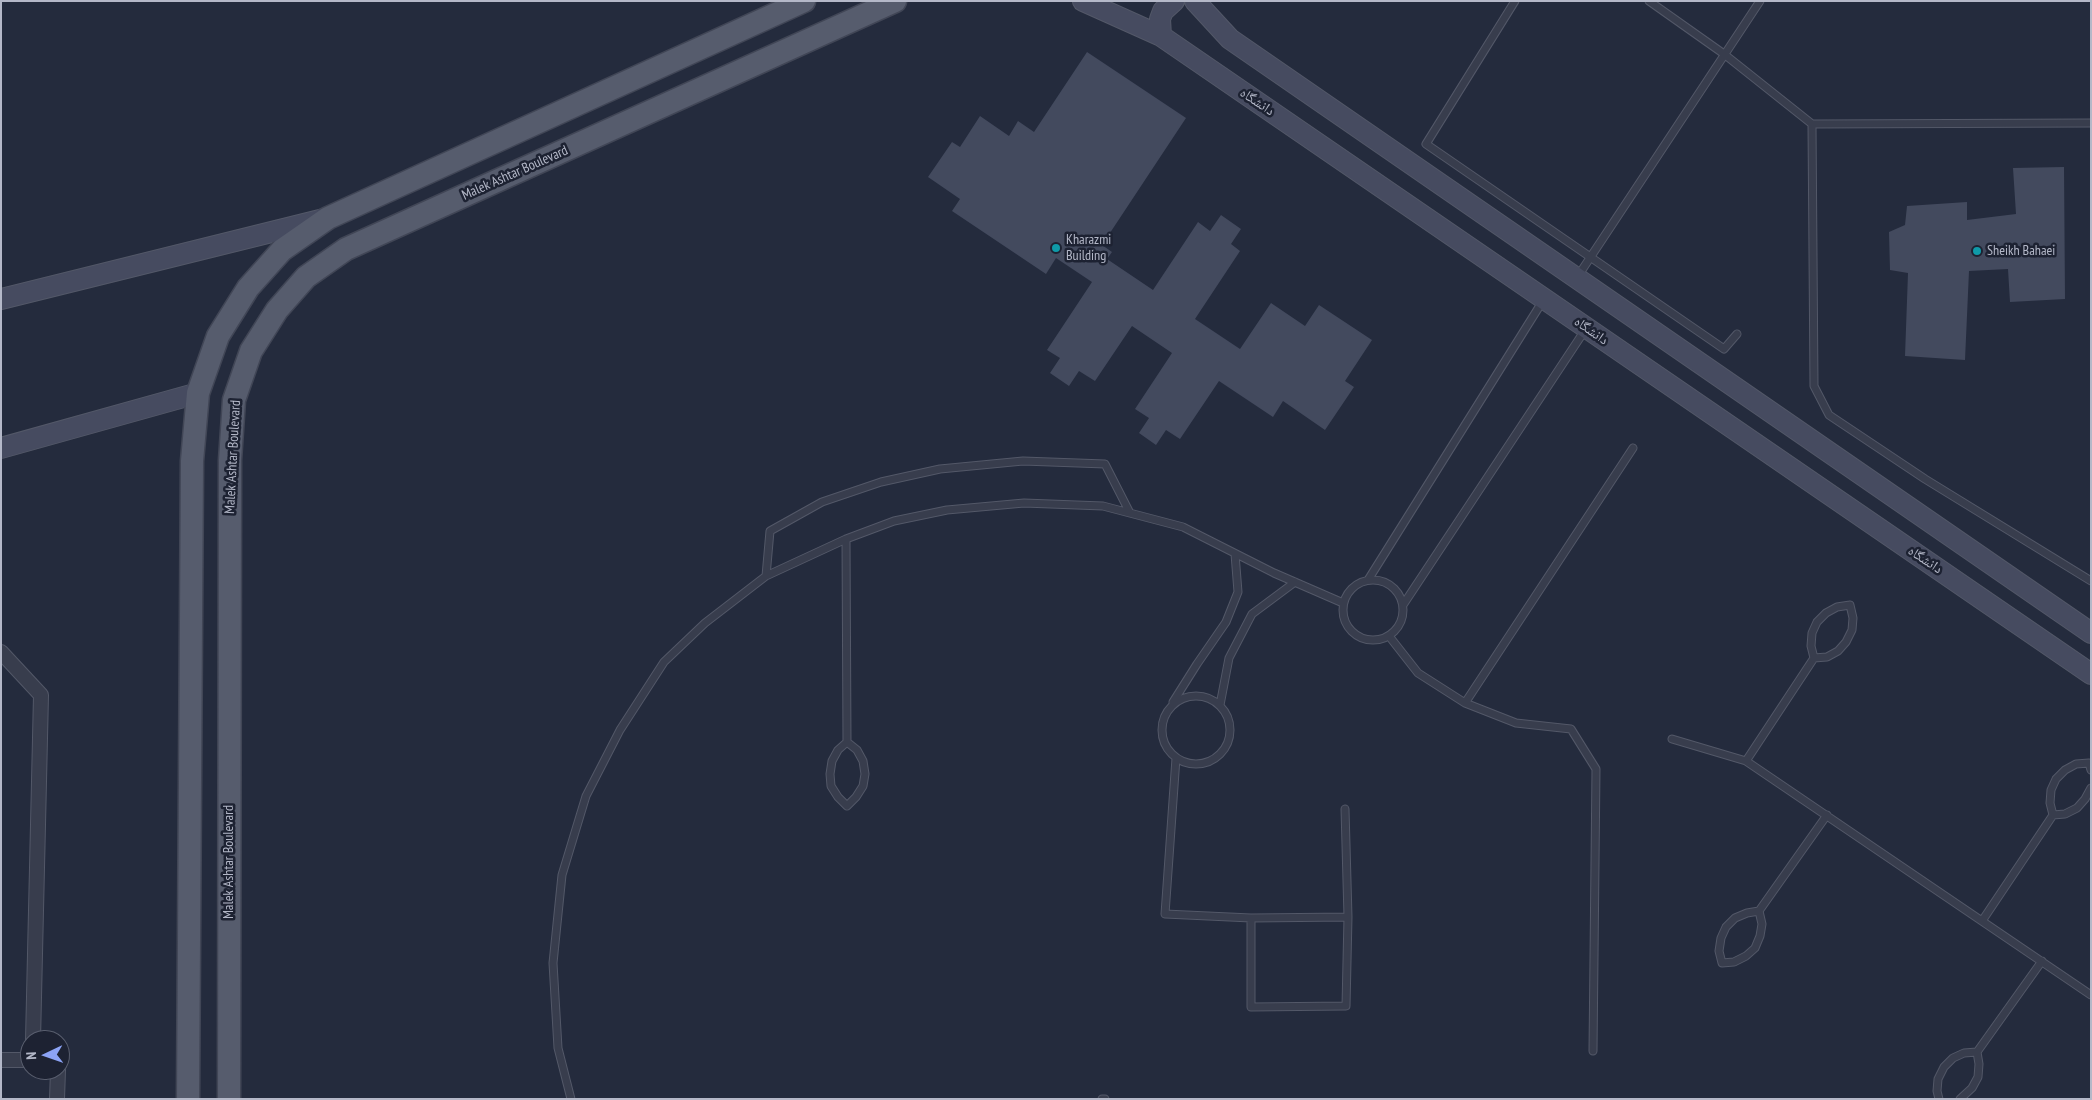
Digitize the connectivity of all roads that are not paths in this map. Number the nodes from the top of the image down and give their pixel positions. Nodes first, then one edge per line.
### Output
1 (804, 1) edge
2 (895, 1) edge
3 (1083, 1) edge
4 (1174, 1) edge
5 (1195, 1) edge
6 (1515, 1) edge
7 (1649, 1) edge
8 (1760, 1) edge
9 (1161, 36) junction
10 (1724, 54) junction
11 (2091, 123) edge
12 (1812, 124) junction
13 (328, 218) junction
14 (1591, 257) junction
15 (1577, 278) junction
16 (1, 299) edge
17 (1544, 299) junction
18 (1586, 328) junction
19 (1737, 334) dead end
20 (198, 393) junction
21 (1, 448) edge
22 (1633, 448) dead end
23 (1130, 513) junction
24 (846, 538) junction
25 (1235, 554) junction
26 (766, 576) junction
27 (1368, 580) junction
28 (2091, 581) edge
29 (1295, 582) junction
30 (1343, 603) junction
31 (1403, 605) junction
32 (2091, 632) edge
33 (1389, 636) junction
34 (1, 652) edge
35 (1814, 658) junction
36 (2091, 674) edge
37 (1465, 703) junction
38 (1220, 705) junction
39 (1170, 708) junction
40 (1672, 739) dead end
41 (847, 742) junction
42 (1176, 758) junction
43 (1746, 761) junction
44 (2091, 770) edge
45 (2091, 788) edge
46 (1345, 809) dead end
47 (1827, 815) junction
48 (2053, 815) junction
49 (1759, 911) junction
50 (1348, 917) junction
51 (1251, 918) junction
52 (1982, 921) junction
53 (2042, 962) junction
54 (2091, 995) edge
55 (33, 1030) edge
56 (1593, 1051) dead end
57 (1977, 1052) junction
58 (1, 1060) edge
59 (20, 1060) edge
60 (58, 1080) edge
61 (58, 1099) edge
62 (188, 1099) edge
63 (229, 1099) edge
64 (571, 1099) edge
65 (1938, 1099) edge
66 (1960, 1099) edge

1 - 13 main road
2 - 63 main road, Malek Ashtar Boulevard
3 - 9 main road, دانشگاه
4 - 9 main road
5 - 15 main road
6 - 14 lane
7 - 10 lane
8 - 10 lane
9 - 17 main road, دانشگاه
10 - 12 lane
10 - 14 lane
11 - 12 lane
12 - 28 lane
13 - 16 main road
13 - 20 main road
14 - 15 lane
14 - 19 lane
15 - 32 main road
17 - 18 main road, دانشگاه
17 - 27 lane
18 - 31 lane
18 - 36 main road, دانشگاه
20 - 21 main road
20 - 62 main road
22 - 37 lane
23 - 24 lane
23 - 25 lane
23 - 26 lane
24 - 26 lane
24 - 41 lane
25 - 29 lane
25 - 39 lane
26 - 64 lane
27 - 30 lane
27 - 31 lane
29 - 30 lane
29 - 38 lane
30 - 33 lane
31 - 33 lane
33 - 37 lane
34 - 55 street
35 - 35 lane
35 - 43 lane
37 - 56 lane
38 - 39 lane
38 - 42 lane
39 - 42 lane
40 - 43 lane
41 - 41 lane
42 - 51 lane
43 - 47 lane
44 - 48 lane
45 - 48 lane
46 - 50 lane
47 - 49 lane
47 - 52 lane
48 - 52 lane
49 - 49 lane
50 - 51 lane
50 - 51 lane
52 - 53 lane
53 - 54 lane
53 - 57 lane
57 - 65 lane
57 - 66 lane
58 - 59 street
60 - 61 street

